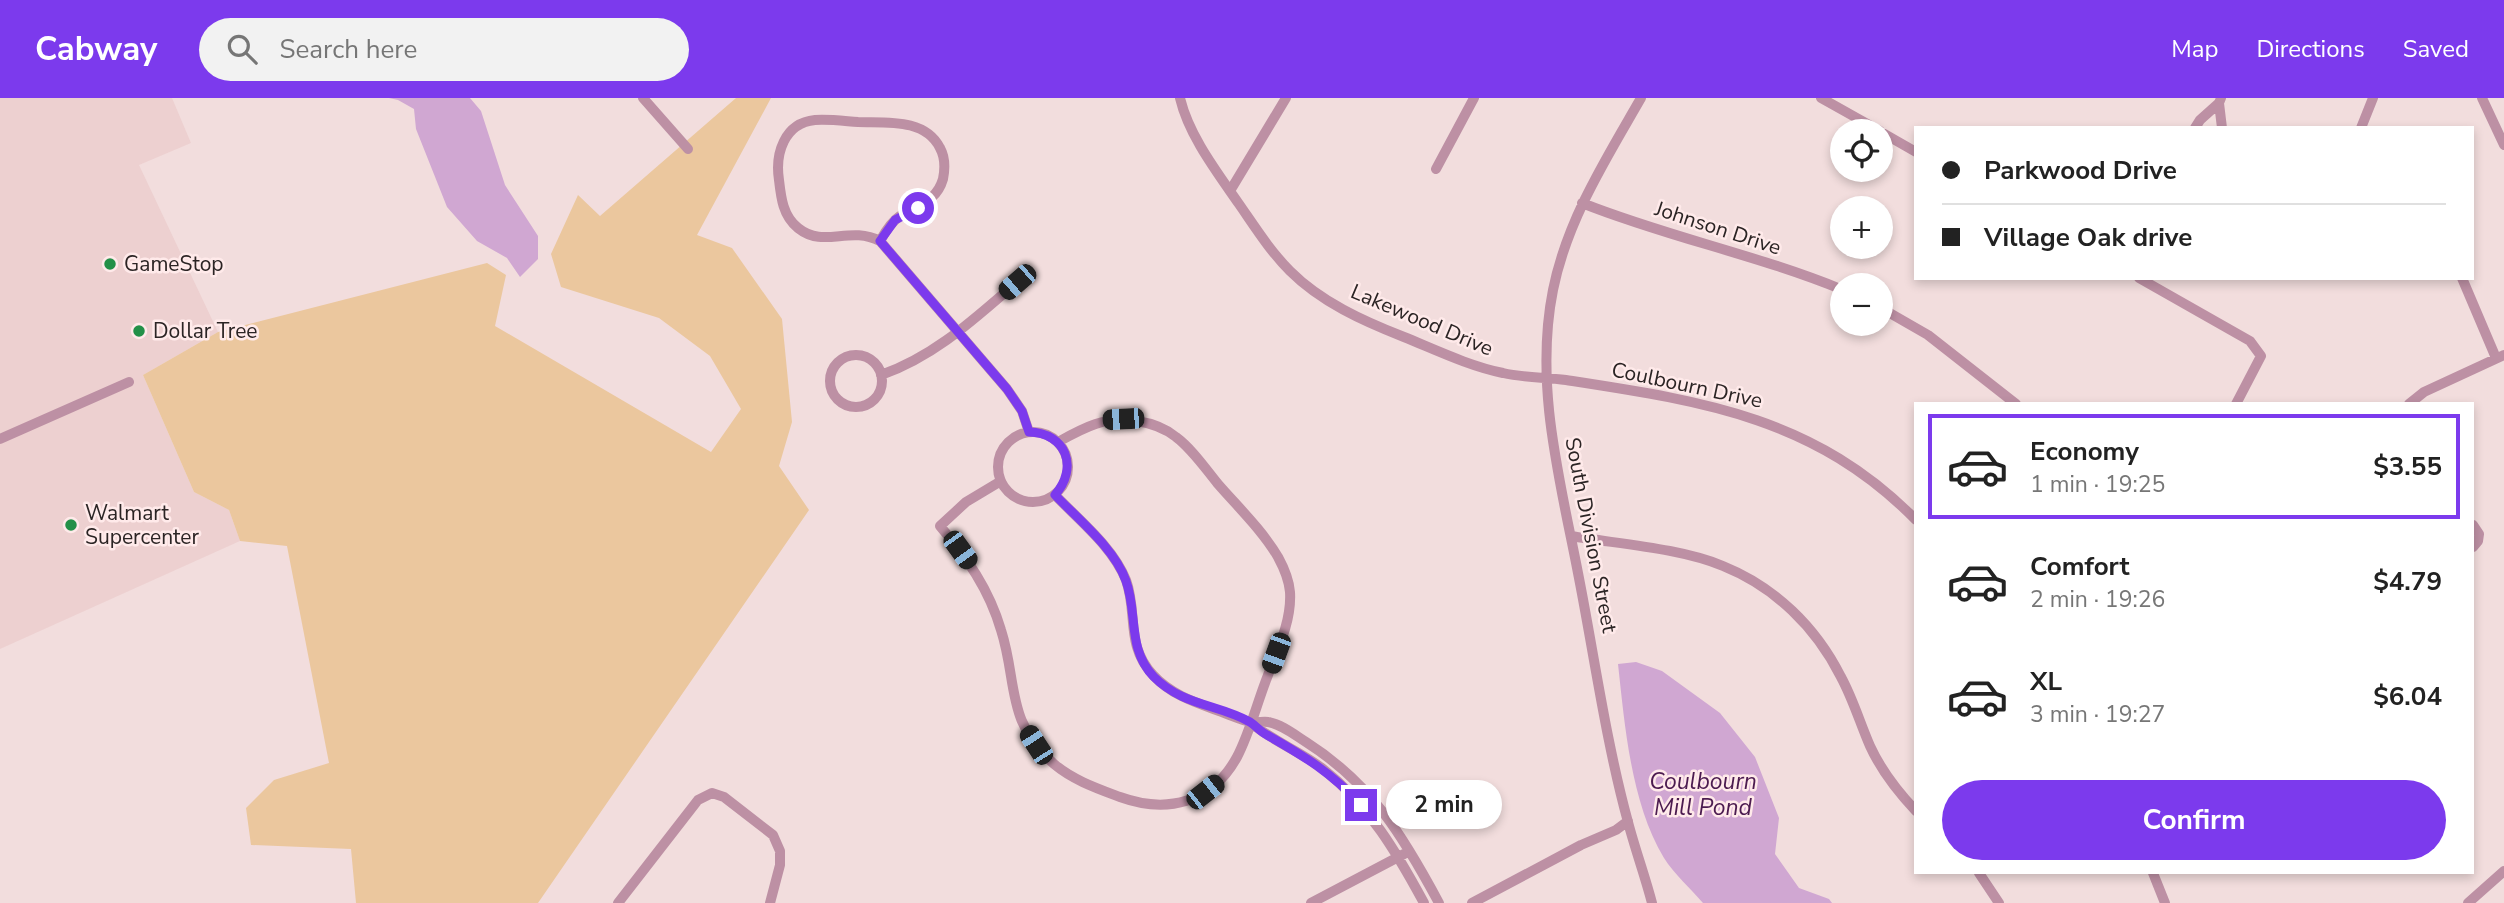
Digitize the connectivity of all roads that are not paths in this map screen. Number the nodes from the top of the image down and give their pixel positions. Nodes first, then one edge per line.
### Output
1 (643, 98) edge
2 (1180, 98) edge
3 (1286, 98) edge
4 (1475, 98) edge
5 (1641, 98) edge
6 (1821, 98) edge
7 (2373, 98) edge
8 (2482, 98) edge
9 (2220, 100) edge
10 (1858, 119) edge
11 (2197, 126) edge
12 (2222, 126) edge
13 (2362, 126) edge
14 (1893, 139) edge
15 (2504, 145) edge
16 (688, 149) dead end
17 (1914, 151) edge
18 (1436, 169) dead end
19 (1230, 191) junction
20 (1582, 203) junction
21 (880, 241) junction
22 (2143, 280) edge
23 (2463, 280) edge
24 (1017, 282) dead end
25 (1830, 285) edge
26 (1893, 315) edge
27 (959, 333) junction
28 (2500, 356) edge
29 (881, 375) junction
30 (1546, 377) junction
31 (129, 382) dead end
32 (2013, 402) edge
33 (2237, 402) edge
34 (2412, 402) edge
35 (1029, 432) junction
36 (0, 439) edge
37 (1058, 442) junction
38 (1000, 481) junction
39 (1055, 495) junction
40 (1914, 518) edge
41 (2474, 526) edge
42 (1571, 536) junction
43 (2474, 546) edge
44 (1250, 722) junction
45 (1914, 809) edge
46 (1628, 821) junction
47 (1411, 851) junction
48 (1399, 857) junction
49 (2504, 870) edge
50 (1980, 874) edge
51 (2153, 874) edge
52 (618, 903) edge
53 (770, 903) edge
54 (1311, 903) edge
55 (1424, 903) edge
56 (1439, 903) edge
57 (1472, 903) edge
58 (1652, 903) edge
59 (1999, 903) edge
60 (2165, 903) edge
61 (2468, 903) edge

1 - 16 street
2 - 19 street, Lakewood Drive
3 - 19 street
4 - 18 street
5 - 20 street, South Division Street
6 - 10 street
7 - 13 street
8 - 15 street
9 - 11 street
9 - 12 street
14 - 17 street
19 - 30 street, Lakewood Drive
20 - 25 street, Johnson Drive
20 - 30 street, South Division Street
21 - 21 street
21 - 27 street
22 - 33 street
23 - 28 street
24 - 27 street
26 - 32 street
27 - 29 street
27 - 35 street
28 - 34 street
29 - 29 street
30 - 40 street, Coulbourn Drive
30 - 42 street, South Division Street
31 - 36 street
35 - 37 street
35 - 38 street
37 - 39 street
37 - 44 street
38 - 39 street
38 - 44 street
39 - 44 street
41 - 43 street
42 - 45 street
42 - 46 street, South Division Street
44 - 47 street
44 - 48 street
46 - 57 street
46 - 58 street, South Division Street
47 - 48 street
47 - 56 street
48 - 54 street
48 - 55 street
49 - 61 street
50 - 59 street
51 - 60 street
52 - 53 street

